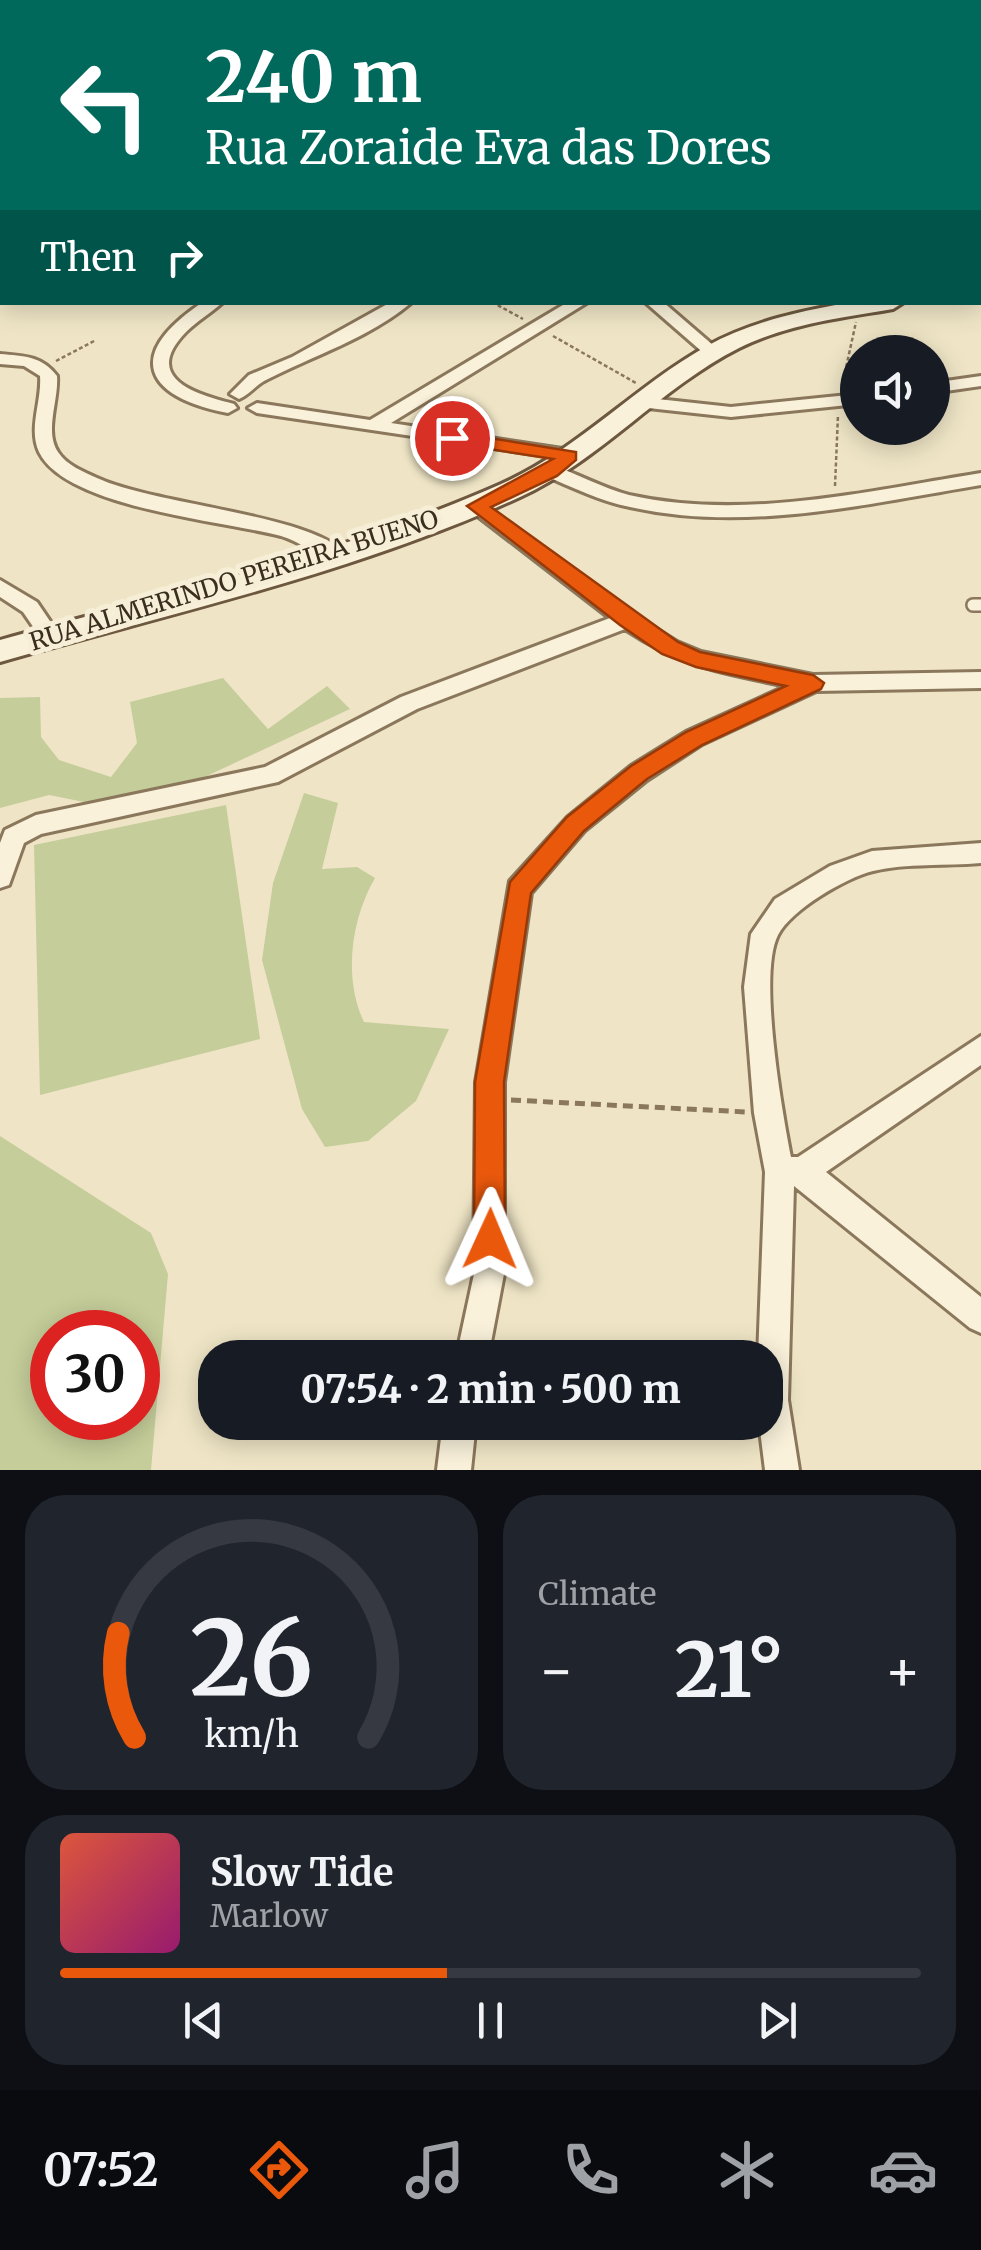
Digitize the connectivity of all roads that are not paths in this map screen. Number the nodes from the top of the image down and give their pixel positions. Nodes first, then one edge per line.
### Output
1 (210, 305) edge
2 (398, 305) edge
3 (575, 305) edge
4 (657, 305) edge
5 (853, 306) edge
6 (713, 352) junction
7 (0, 359) edge
8 (272, 373) junction
9 (981, 381) edge
10 (950, 385) edge
11 (646, 398) junction
12 (234, 401) junction
13 (840, 401) edge
14 (258, 404) junction
15 (373, 426) junction
16 (560, 464) junction
17 (981, 479) edge
18 (476, 506) junction
19 (336, 555) junction
20 (0, 587) edge
21 (627, 620) junction
22 (50, 636) junction
23 (0, 651) edge
24 (981, 680) edge
25 (813, 683) junction
26 (981, 854) edge
27 (0, 877) edge
28 (981, 1049) edge
29 (791, 1172) junction
30 (981, 1317) edge
31 (476, 1340) edge
32 (458, 1440) edge
33 (454, 1470) edge
34 (782, 1470) edge

1 - 12 street
2 - 8 street
3 - 15 street
4 - 6 street
5 - 6 main road, RUA ALMERINDO PEREIRA BUENO
6 - 11 main road, RUA ALMERINDO PEREIRA BUENO
7 - 19 street
8 - 12 street
8 - 14 street
9 - 10 street
11 - 13 street
11 - 16 main road, RUA ALMERINDO PEREIRA BUENO
12 - 14 street
14 - 15 street
15 - 16 street
16 - 17 street
16 - 18 main road, RUA ALMERINDO PEREIRA BUENO
18 - 19 main road, RUA ALMERINDO PEREIRA BUENO
18 - 21 street
19 - 22 main road, RUA ALMERINDO PEREIRA BUENO
20 - 22 street
21 - 25 street
21 - 27 street
22 - 23 main road, RUA ALMERINDO PEREIRA BUENO
24 - 25 street
25 - 31 street
26 - 29 street
28 - 29 street
29 - 30 street
29 - 34 street
32 - 33 street

